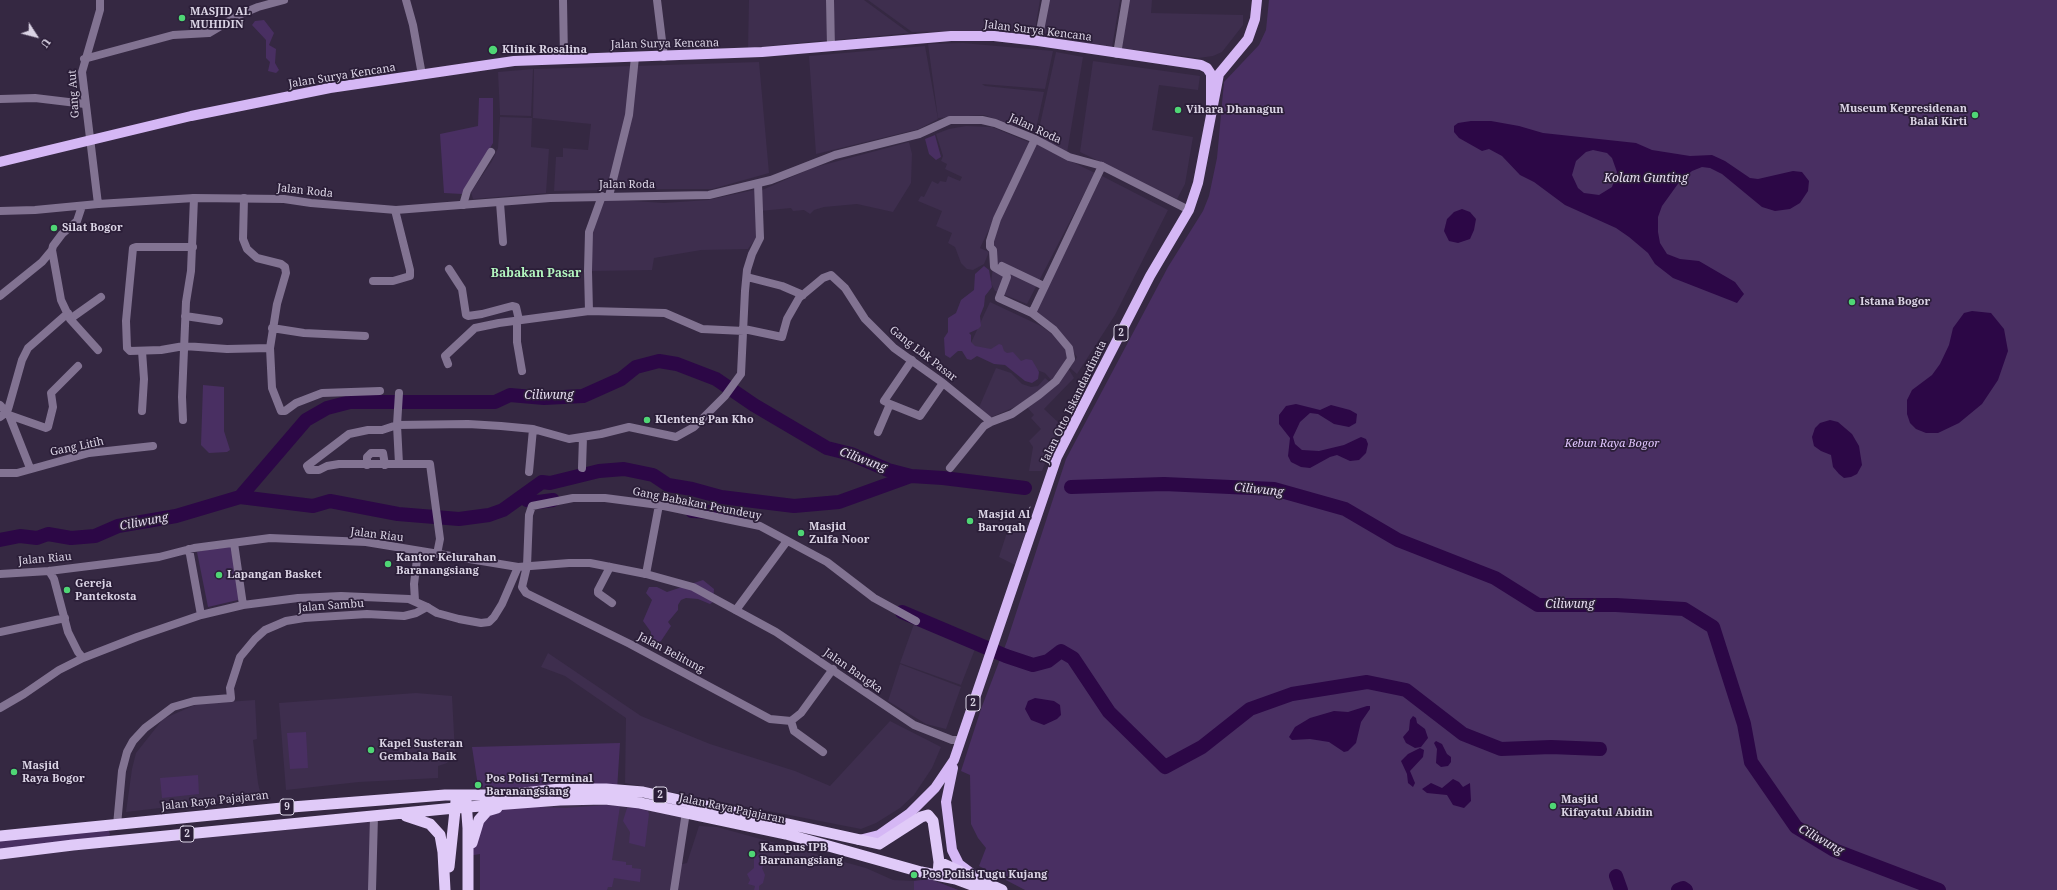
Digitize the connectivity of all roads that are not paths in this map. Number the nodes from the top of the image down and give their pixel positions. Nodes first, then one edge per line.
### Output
1 (100, 0) edge
2 (284, 0) edge
3 (406, 0) edge
4 (563, 0) edge
5 (657, 0) edge
6 (830, 0) edge
7 (1046, 0) edge
8 (1126, 0) edge
9 (1257, 0) edge
10 (1038, 41) junction
11 (831, 47) junction
12 (1116, 54) junction
13 (664, 56) junction
14 (635, 57) junction
15 (564, 58) junction
16 (84, 59) junction
17 (422, 75) junction
18 (0, 99) edge
19 (85, 104) junction
20 (1211, 105) junction
21 (1035, 139) junction
22 (90, 141) junction
23 (490, 152) dead end
24 (0, 162) edge
25 (1102, 166) junction
26 (758, 184) junction
27 (605, 196) junction
28 (194, 198) junction
29 (244, 198) junction
30 (500, 203) junction
31 (98, 204) junction
32 (463, 205) junction
33 (82, 206) junction
34 (395, 210) junction
35 (1189, 210) junction
36 (0, 211) edge
37 (503, 242) dead end
38 (193, 247) junction
39 (52, 250) junction
40 (994, 263) junction
41 (448, 269) dead end
42 (746, 277) junction
43 (372, 281) dead end
44 (1044, 286) junction
45 (803, 295) junction
46 (0, 296) edge
47 (101, 297) dead end
48 (589, 311) junction
49 (1032, 313) junction
50 (69, 316) junction
51 (185, 316) junction
52 (219, 321) dead end
53 (518, 321) junction
54 (272, 328) junction
55 (744, 330) junction
56 (365, 336) dead end
57 (184, 346) junction
58 (270, 348) junction
59 (98, 350) dead end
60 (142, 351) junction
61 (912, 360) junction
62 (448, 364) dead end
63 (78, 366) dead end
64 (522, 371) dead end
65 (943, 383) junction
66 (380, 391) dead end
67 (399, 392) dead end
68 (890, 404) junction
69 (0, 405) edge
70 (142, 411) dead end
71 (5, 415) edge
72 (183, 420) dead end
73 (991, 422) junction
74 (397, 425) junction
75 (534, 430) junction
76 (878, 432) dead end
77 (583, 437) junction
78 (153, 446) dead end
79 (399, 464) junction
80 (366, 465) junction
81 (385, 465) junction
82 (30, 468) junction
83 (582, 468) dead end
84 (950, 468) dead end
85 (529, 472) dead end
86 (0, 473) edge
87 (659, 505) junction
88 (787, 541) junction
89 (234, 543) junction
90 (189, 549) junction
91 (418, 551) junction
92 (437, 554) junction
93 (527, 566) junction
94 (518, 567) junction
95 (610, 567) junction
96 (49, 571) junction
97 (0, 574) edge
98 (646, 574) junction
99 (415, 601) junction
100 (612, 603) dead end
101 (244, 605) junction
102 (427, 607) junction
103 (736, 610) junction
104 (201, 615) junction
105 (64, 618) junction
106 (916, 621) dead end
107 (0, 632) edge
108 (83, 658) junction
109 (833, 669) junction
110 (0, 708) edge
111 (792, 721) junction
112 (962, 739) junction
113 (823, 752) dead end
114 (605, 794) junction
115 (463, 799) junction
116 (515, 804) junction
117 (455, 808) junction
118 (686, 812) junction
119 (388, 814) junction
120 (374, 816) junction
121 (133, 822) junction
122 (117, 825) junction
123 (103, 826) junction
124 (0, 836) edge
125 (138, 838) junction
126 (859, 840) junction
127 (103, 842) junction
128 (0, 854) edge
129 (468, 856) junction
130 (940, 862) junction
131 (938, 874) junction
132 (994, 889) edge
133 (372, 890) edge
134 (446, 890) edge
135 (468, 890) edge
136 (674, 890) edge

1 - 16 street, Gang Aut
2 - 16 street
3 - 17 street
4 - 15 street
5 - 13 street
6 - 11 street
7 - 10 street
8 - 12 street
9 - 20 main road, Jalan Otto Iskandardinata / 2
10 - 11 main road, Jalan Surya Kencana
10 - 12 main road, Jalan Surya Kencana
11 - 13 main road, Jalan Surya Kencana
12 - 20 main road, Jalan Surya Kencana
13 - 14 main road, Jalan Surya Kencana
14 - 15 main road, Jalan Surya Kencana
14 - 27 street
15 - 17 main road, Jalan Surya Kencana
16 - 19 street, Gang Aut
17 - 22 main road, Jalan Surya Kencana
18 - 19 street
19 - 22 street, Gang Aut
20 - 35 main road, Jalan Otto Iskandardinata / 2
21 - 25 street, Jalan Roda
21 - 26 street, Jalan Roda
21 - 40 street
22 - 24 main road, Jalan Surya Kencana
22 - 31 street
23 - 32 street
25 - 35 street, Jalan Roda
25 - 44 street
26 - 27 street, Jalan Roda
26 - 42 street
27 - 30 street, Jalan Roda
27 - 48 street
28 - 29 street, Jalan Roda
28 - 31 street, Jalan Roda
28 - 38 street
29 - 34 street, Jalan Roda
29 - 54 street
30 - 32 street, Jalan Roda
30 - 37 street
31 - 33 street, Jalan Roda
32 - 34 street, Jalan Roda
33 - 36 street, Jalan Roda
33 - 39 street
34 - 43 street
35 - 112 main road, Jalan Otto Iskandardinata / 2
38 - 51 street
38 - 60 street
39 - 46 street
39 - 50 street
40 - 44 street
40 - 49 street
41 - 53 street
42 - 45 street
42 - 55 street
44 - 49 street
45 - 55 street
45 - 61 street, Gang Lbk Pasar
47 - 50 street
48 - 53 street
48 - 55 street
49 - 73 street
50 - 59 street
50 - 71 street
51 - 52 street
51 - 57 street
53 - 62 street
53 - 64 street
54 - 56 street
54 - 58 street
55 - 77 street
57 - 58 street
57 - 60 street
57 - 72 street
58 - 66 street
60 - 70 street
61 - 65 street, Gang Lbk Pasar
61 - 68 street
63 - 71 street
65 - 68 street
65 - 73 street, Gang Lbk Pasar
67 - 74 street
68 - 76 street
69 - 71 street
71 - 82 street
73 - 84 street
74 - 75 street
74 - 79 street
74 - 80 street
75 - 77 street
75 - 85 street
77 - 83 street
78 - 82 street, Gang Litih
79 - 81 street
79 - 92 street
80 - 81 street
80 - 81 street
82 - 86 street, Gang Litih
87 - 88 street, Gang Babakan Peundeuy
87 - 93 street, Gang Babakan Peundeuy
87 - 98 street
88 - 103 street
88 - 106 street, Gang Babakan Peundeuy
89 - 90 street, Jalan Riau
89 - 91 street, Jalan Riau
89 - 101 street
90 - 96 street, Jalan Riau
90 - 104 street
91 - 92 street, Jalan Riau
91 - 99 street
92 - 94 street, Jalan Riau
93 - 94 street, Jalan Bangka
93 - 95 street, Jalan Bangka
93 - 111 street, Jalan Belitung
94 - 102 street
95 - 98 street, Jalan Bangka
95 - 100 street
96 - 97 street, Jalan Riau
96 - 105 street
98 - 103 street, Jalan Bangka
99 - 101 street
99 - 102 street
101 - 104 street
102 - 122 street, Jalan Sambu
103 - 109 street, Jalan Bangka
104 - 108 street
105 - 107 street
105 - 108 street
108 - 110 street
109 - 111 street
109 - 112 street, Jalan Bangka
111 - 113 street
112 - 126 main road, Jalan Otto Iskandardinata / 2
112 - 132 main road, Jalan Otto Iskandardinata / 2
114 - 115 highway, Jalan Raya Pajajaran / 2
114 - 116 highway, Jalan Raya Pajajaran / 2
114 - 118 highway, Jalan Raya Pajajaran / 2
114 - 126 highway, Jalan Raya Pajajaran / 2
115 - 116 highway, Jalan Raya Pajajaran / 2
115 - 117 highway, Jalan Raya Pajajaran / 2
115 - 121 highway, Jalan Raya Pajajaran / 9
115 - 129 highway
116 - 129 highway, 2
117 - 119 highway, Jalan Raya Pajajaran / 2
117 - 134 highway
118 - 131 highway, Jalan Raya Pajajaran / 2
118 - 136 street
119 - 120 highway, Jalan Raya Pajajaran / 2
119 - 134 highway
120 - 125 highway, Jalan Raya Pajajaran / 2
120 - 133 street
121 - 122 highway, Jalan Raya Pajajaran / 9
121 - 125 highway
122 - 123 highway, Jalan Raya Pajajaran / 9
123 - 124 highway, Jalan Raya Pajajaran / 9
123 - 127 highway
125 - 127 highway, Jalan Raya Pajajaran / 2
126 - 130 highway, Jalan Raya Pajajaran / 2
127 - 128 highway, Jalan Raya Pajajaran / 2
129 - 135 highway
130 - 131 highway
130 - 132 highway
131 - 132 highway, Jalan Raya Pajajaran / 2

